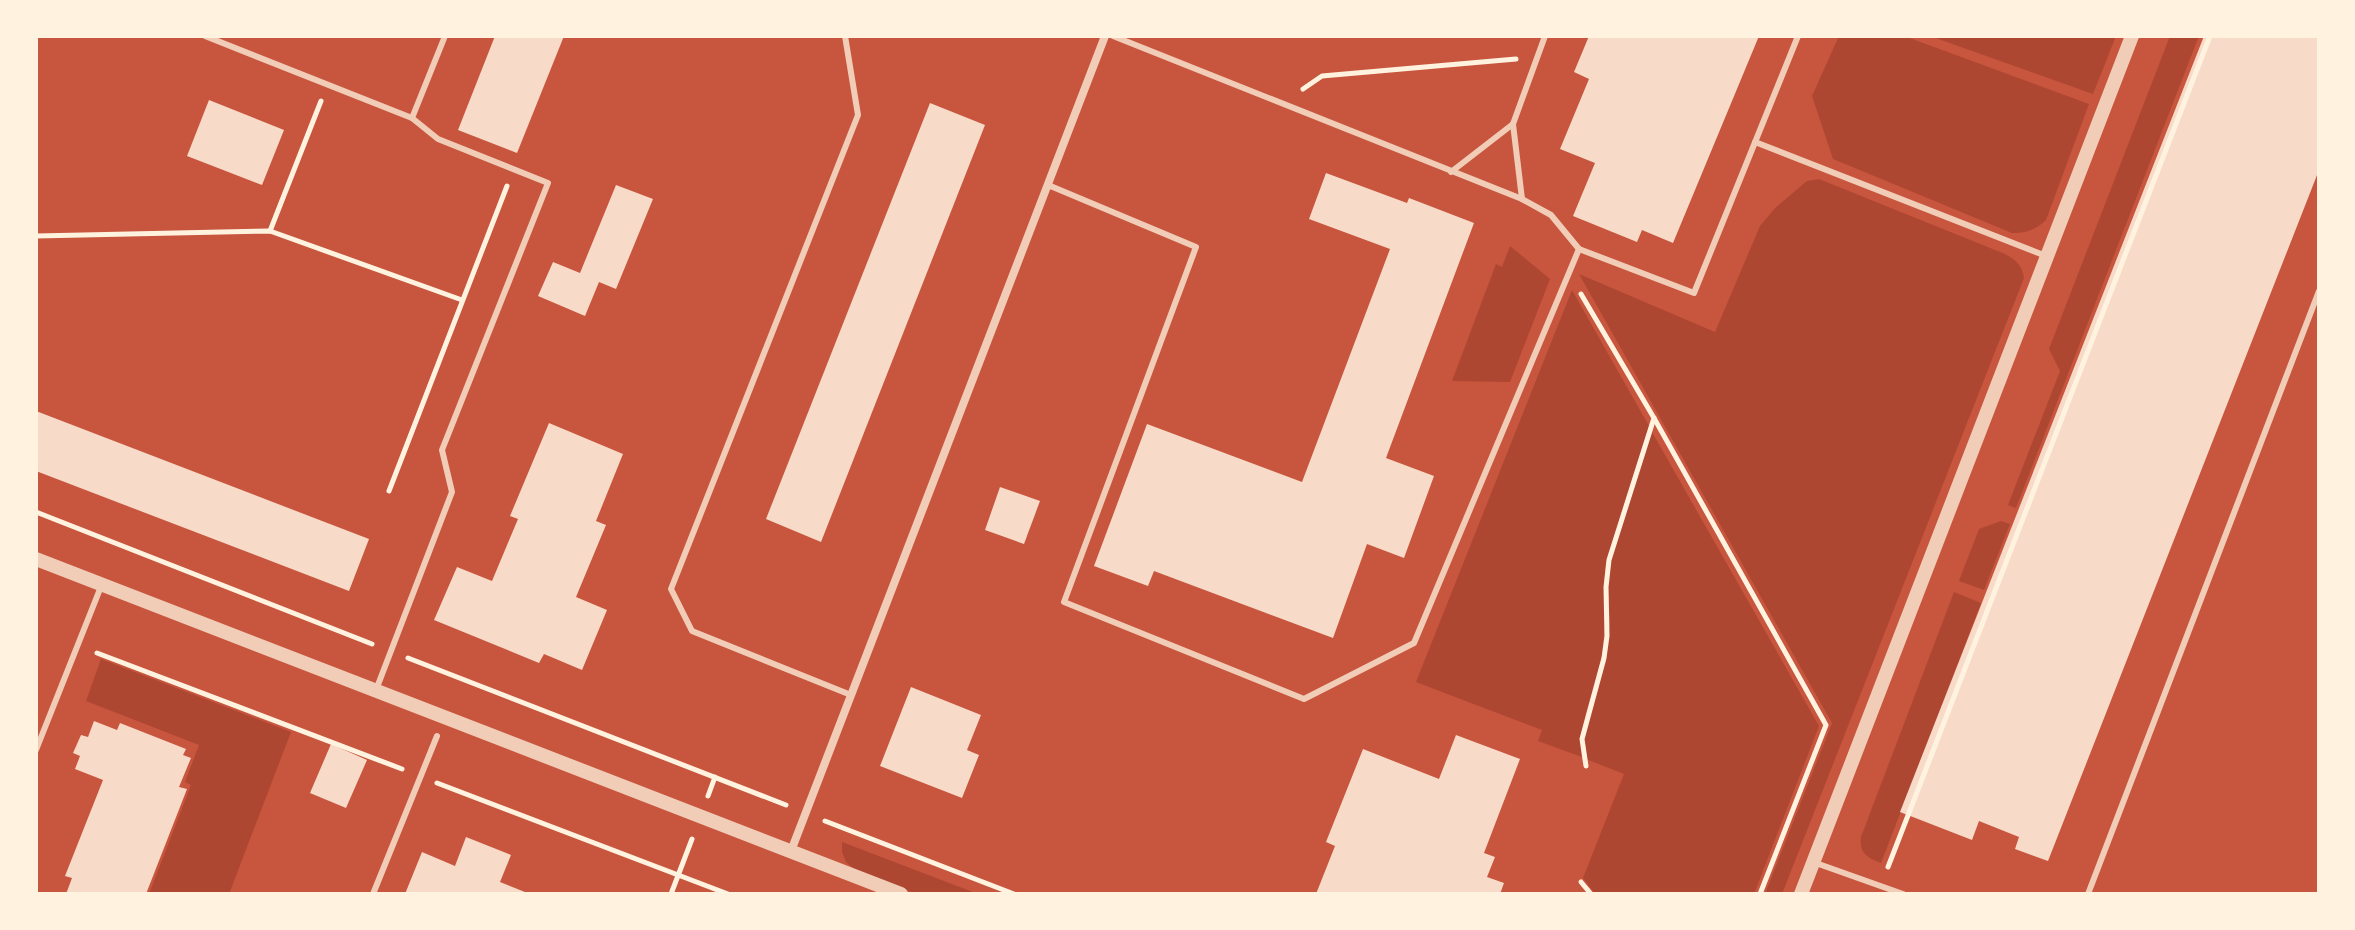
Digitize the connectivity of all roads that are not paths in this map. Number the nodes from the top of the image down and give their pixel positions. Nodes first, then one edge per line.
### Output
1 (205, 36) edge
2 (445, 36) edge
3 (845, 36) edge
4 (1105, 36) edge
5 (1113, 36) edge
6 (1545, 36) edge
7 (1798, 36) edge
8 (2132, 36) edge
9 (412, 118) junction
10 (1513, 124) junction
11 (1755, 142) junction
12 (1451, 172) junction
13 (1048, 185) junction
14 (1522, 199) junction
15 (1579, 249) junction
16 (2047, 256) junction
17 (2319, 291) edge
18 (36, 559) edge
19 (102, 584) junction
20 (376, 690) junction
21 (851, 695) junction
22 (437, 736) dead end
23 (36, 750) edge
24 (791, 851) junction
25 (1813, 862) junction
26 (373, 894) edge
27 (901, 894) edge
28 (1801, 894) edge
29 (1903, 894) edge
30 (2088, 894) edge

1 - 9 lane
2 - 9 lane
3 - 21 lane
4 - 13 street
5 - 12 lane
6 - 10 lane
7 - 11 lane
8 - 16 street
9 - 20 lane
10 - 12 lane
10 - 14 lane
11 - 15 lane
11 - 16 lane
12 - 14 lane
13 - 15 lane
13 - 21 street
14 - 15 lane
16 - 25 street
17 - 30 lane
18 - 19 street
19 - 20 street
19 - 23 lane
20 - 24 street
21 - 24 street
22 - 26 lane
24 - 27 street
25 - 28 street
25 - 29 lane

